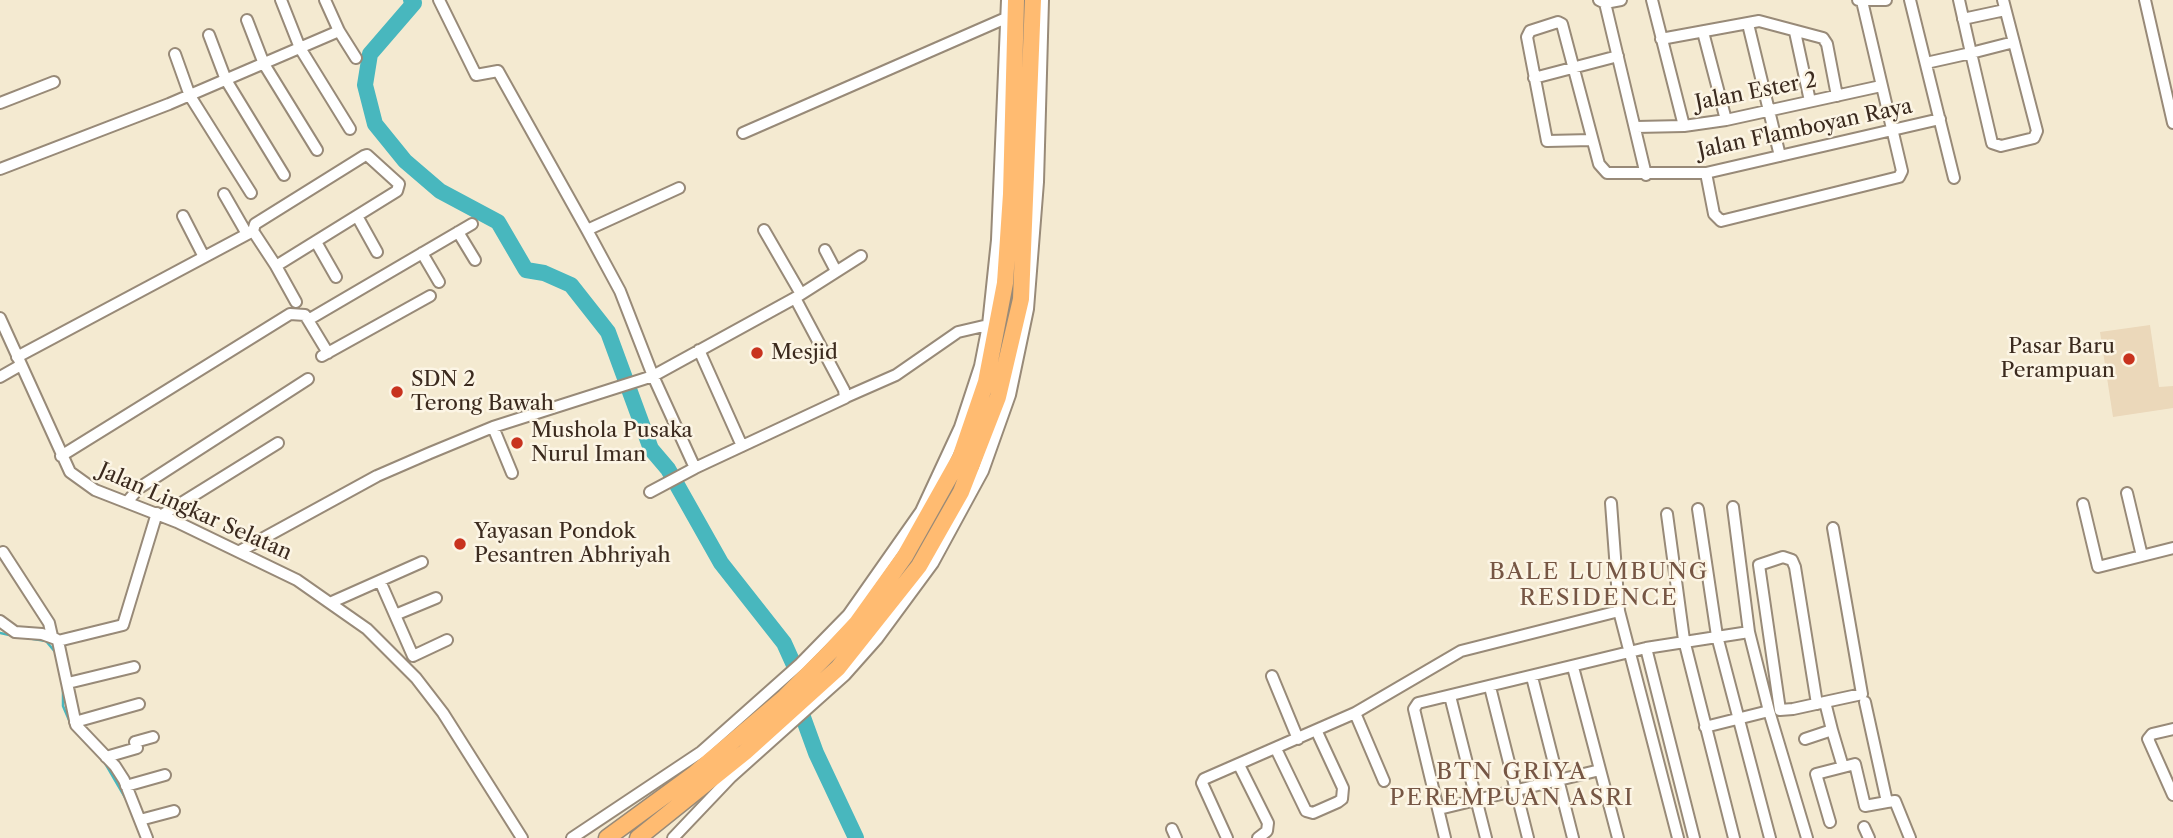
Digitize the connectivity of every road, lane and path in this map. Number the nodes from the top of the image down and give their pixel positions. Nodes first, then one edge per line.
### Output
1 (281, 0) edge
2 (325, 0) edge
3 (439, 0) edge
4 (1007, 0) edge
5 (1016, 0) edge
6 (1033, 0) edge
7 (1043, 0) edge
8 (1621, 0) edge
9 (1652, 0) edge
10 (1860, 0) edge
11 (1886, 0) edge
12 (1910, 0) edge
13 (1959, 0) edge
14 (2145, 0) edge
15 (1602, 1) edge
16 (2004, 5) edge
17 (1006, 18) junction
18 (1963, 19) junction
19 (247, 20) dead end
20 (1748, 24) junction
21 (339, 32) junction
22 (1703, 32) junction
23 (1795, 32) junction
24 (209, 35) dead end
25 (1661, 39) junction
26 (2014, 42) junction
27 (300, 48) junction
28 (1971, 52) junction
29 (175, 54) dead end
30 (1618, 56) junction
31 (356, 58) dead end
32 (1926, 63) junction
33 (264, 64) junction
34 (1574, 66) junction
35 (1534, 78) junction
36 (226, 80) junction
37 (54, 82) dead end
38 (1881, 86) junction
39 (190, 96) junction
40 (1837, 96) junction
41 (1810, 102) junction
42 (0, 103) edge
43 (1769, 112) junction
44 (2172, 116) edge
45 (1726, 120) junction
46 (1940, 120) junction
47 (1684, 126) junction
48 (1636, 127) junction
49 (350, 129) dead end
50 (1892, 132) junction
51 (743, 133) dead end
52 (1592, 140) junction
53 (317, 150) dead end
54 (1780, 156) junction
55 (0, 169) edge
56 (1706, 173) junction
57 (284, 175) dead end
58 (1646, 175) junction
59 (1954, 178) dead end
60 (679, 188) dead end
61 (251, 193) dead end
62 (224, 194) dead end
63 (183, 216) dead end
64 (357, 216) junction
65 (472, 224) dead end
66 (587, 230) junction
67 (764, 230) dead end
68 (458, 232) junction
69 (250, 233) junction
70 (316, 242) junction
71 (825, 250) dead end
72 (377, 252) dead end
73 (422, 253) junction
74 (861, 256) dead end
75 (204, 257) junction
76 (475, 260) dead end
77 (276, 266) junction
78 (836, 271) junction
79 (336, 277) dead end
80 (439, 282) dead end
81 (430, 296) dead end
82 (798, 296) junction
83 (296, 302) dead end
84 (0, 318) edge
85 (308, 320) junction
86 (988, 325) junction
87 (699, 350) junction
88 (19, 361) junction
89 (653, 376) junction
90 (0, 377) edge
91 (308, 379) dead end
92 (846, 397) junction
93 (494, 427) junction
94 (278, 443) dead end
95 (742, 446) junction
96 (61, 457) junction
97 (695, 468) junction
98 (512, 473) dead end
99 (650, 492) dead end
100 (2127, 493) dead end
101 (127, 502) junction
102 (1611, 503) dead end
103 (2082, 504) dead end
104 (1733, 507) dead end
105 (1698, 509) dead end
106 (160, 514) junction
107 (1667, 514) dead end
108 (1833, 528) dead end
109 (2173, 548) edge
110 (240, 551) junction
111 (3, 552) dead end
112 (2142, 556) junction
113 (422, 562) dead end
114 (380, 581) junction
115 (436, 598) dead end
116 (332, 602) junction
117 (1619, 611) junction
118 (395, 615) junction
119 (0, 621) edge
120 (1749, 632) junction
121 (1717, 636) junction
122 (55, 638) junction
123 (447, 640) dead end
124 (1684, 640) junction
125 (1646, 648) junction
126 (1630, 652) junction
127 (134, 667) dead end
128 (1573, 667) junction
129 (841, 672) junction
130 (1272, 676) dead end
131 (1532, 677) junction
132 (68, 683) junction
133 (1490, 687) junction
134 (1450, 696) junction
135 (798, 702) junction
136 (1865, 702) dead end
137 (1821, 703) junction
138 (139, 704) dead end
139 (1769, 711) junction
140 (1355, 713) junction
141 (1738, 718) junction
142 (75, 722) junction
143 (1704, 727) junction
144 (2173, 729) edge
145 (1832, 730) junction
146 (1317, 732) junction
147 (153, 737) dead end
148 (1297, 739) junction
149 (1805, 739) dead end
150 (1276, 749) junction
151 (106, 757) junction
152 (1239, 765) junction
153 (1843, 767) junction
154 (1600, 770) junction
155 (165, 775) dead end
156 (1384, 781) dead end
157 (1557, 781) junction
158 (126, 786) junction
159 (1516, 790) junction
160 (2173, 795) edge
161 (1476, 800) junction
162 (1887, 802) junction
163 (1439, 809) junction
164 (174, 811) dead end
165 (140, 820) junction
166 (1830, 822) dead end
167 (147, 838) edge
168 (522, 838) edge
169 (572, 838) edge
170 (607, 838) edge
171 (638, 838) edge
172 (673, 838) edge
173 (1227, 838) edge
174 (1258, 838) edge
175 (1445, 838) edge
176 (1486, 838) edge
177 (1528, 838) edge
178 (1573, 838) edge
179 (1618, 838) edge
180 (1678, 838) edge
181 (1694, 838) edge
182 (1734, 838) edge
183 (1770, 838) edge
184 (1807, 838) edge
185 (1910, 838) edge

1 - 27 street
2 - 21 street
3 - 66 street
4 - 17 street
5 - 135 highway
6 - 129 highway
7 - 129 street
8 - 15 street
9 - 25 street
10 - 11 street
10 - 38 street
12 - 32 street
13 - 18 street
14 - 44 street
15 - 30 street
16 - 18 street
16 - 26 street
17 - 51 street
17 - 86 street
18 - 28 street
19 - 33 street
20 - 22 street
20 - 23 street
20 - 43 street
21 - 27 street
21 - 31 street
22 - 25 street
22 - 45 street
23 - 40 street
23 - 41 street
24 - 36 street
25 - 47 street
26 - 28 street
26 - 28 street
27 - 33 street
27 - 49 street
28 - 32 street
29 - 39 street
30 - 34 street
30 - 48 street
32 - 46 street
33 - 36 street
33 - 53 street
34 - 35 street
34 - 35 street
34 - 52 street
35 - 52 street
36 - 39 street
36 - 57 street
37 - 42 street
38 - 40 street, Jalan Ester 2
38 - 50 street
39 - 55 street
39 - 61 street
40 - 41 street, Jalan Ester 2
41 - 43 street, Jalan Ester 2
43 - 45 street, Jalan Ester 2
43 - 54 street
45 - 47 street, Jalan Ester 2
46 - 50 street, Jalan Flamboyan Raya
46 - 59 street
47 - 48 street, Jalan Ester 2
48 - 58 street
50 - 54 street, Jalan Flamboyan Raya
50 - 56 street
52 - 58 street, Jalan Flamboyan Raya
54 - 56 street, Jalan Flamboyan Raya
56 - 58 street, Jalan Flamboyan Raya
60 - 66 street
62 - 69 street
63 - 75 street
64 - 69 street
64 - 70 street
64 - 72 street
65 - 68 street
66 - 89 street
67 - 82 street
68 - 73 street
68 - 76 street
69 - 75 street
69 - 77 street
70 - 77 street
70 - 79 street
71 - 78 street
73 - 80 street
73 - 85 street
74 - 78 street
75 - 88 street
77 - 83 street
78 - 82 street
81 - 85 street
82 - 87 street
82 - 92 street
84 - 88 street, Jalan Lingkar Selatan
85 - 96 street
86 - 92 street
86 - 169 street
87 - 89 street
87 - 95 street
88 - 90 street
88 - 96 street, Jalan Lingkar Selatan
89 - 93 street
89 - 97 street
91 - 101 street
92 - 95 street
93 - 98 street
93 - 110 street
94 - 106 street
95 - 97 street
96 - 101 street, Jalan Lingkar Selatan
97 - 99 street
100 - 112 street
101 - 106 street, Jalan Lingkar Selatan
102 - 117 street
103 - 112 street
104 - 120 street
105 - 121 street
106 - 110 street, Jalan Lingkar Selatan
106 - 122 street
107 - 124 street
108 - 137 street
109 - 112 street
110 - 116 street, Jalan Lingkar Selatan
111 - 122 street
113 - 114 street
114 - 116 street
114 - 118 street
115 - 118 street
116 - 168 street, Jalan Lingkar Selatan
117 - 126 street
117 - 140 street
118 - 123 street
119 - 122 street
120 - 121 street
120 - 139 street
121 - 124 street
121 - 141 street
122 - 132 street
124 - 125 street
124 - 143 street
125 - 126 street
125 - 181 street
126 - 128 street
126 - 180 street
127 - 132 street
128 - 131 street
128 - 154 street
129 - 135 highway
130 - 148 street
131 - 133 street
131 - 157 street
132 - 142 street
133 - 134 street
133 - 159 street
134 - 161 street
134 - 163 street
135 - 170 highway
135 - 171 highway
135 - 172 street
136 - 162 street
137 - 137 street
137 - 145 street
138 - 142 street
139 - 141 street
139 - 184 street
140 - 146 street
140 - 156 street
141 - 143 street
141 - 183 street
142 - 151 street
143 - 182 street
144 - 160 street
145 - 149 street
145 - 153 street
146 - 148 street
146 - 150 street
147 - 151 street
148 - 150 street
150 - 152 street
151 - 158 street
152 - 173 street
152 - 174 street
153 - 162 street
153 - 166 street
154 - 157 street
154 - 179 street
155 - 158 street
157 - 159 street
157 - 178 street
158 - 165 street
159 - 161 street
159 - 177 street
161 - 163 street
161 - 176 street
162 - 185 street
163 - 175 street
164 - 165 street
165 - 167 street

